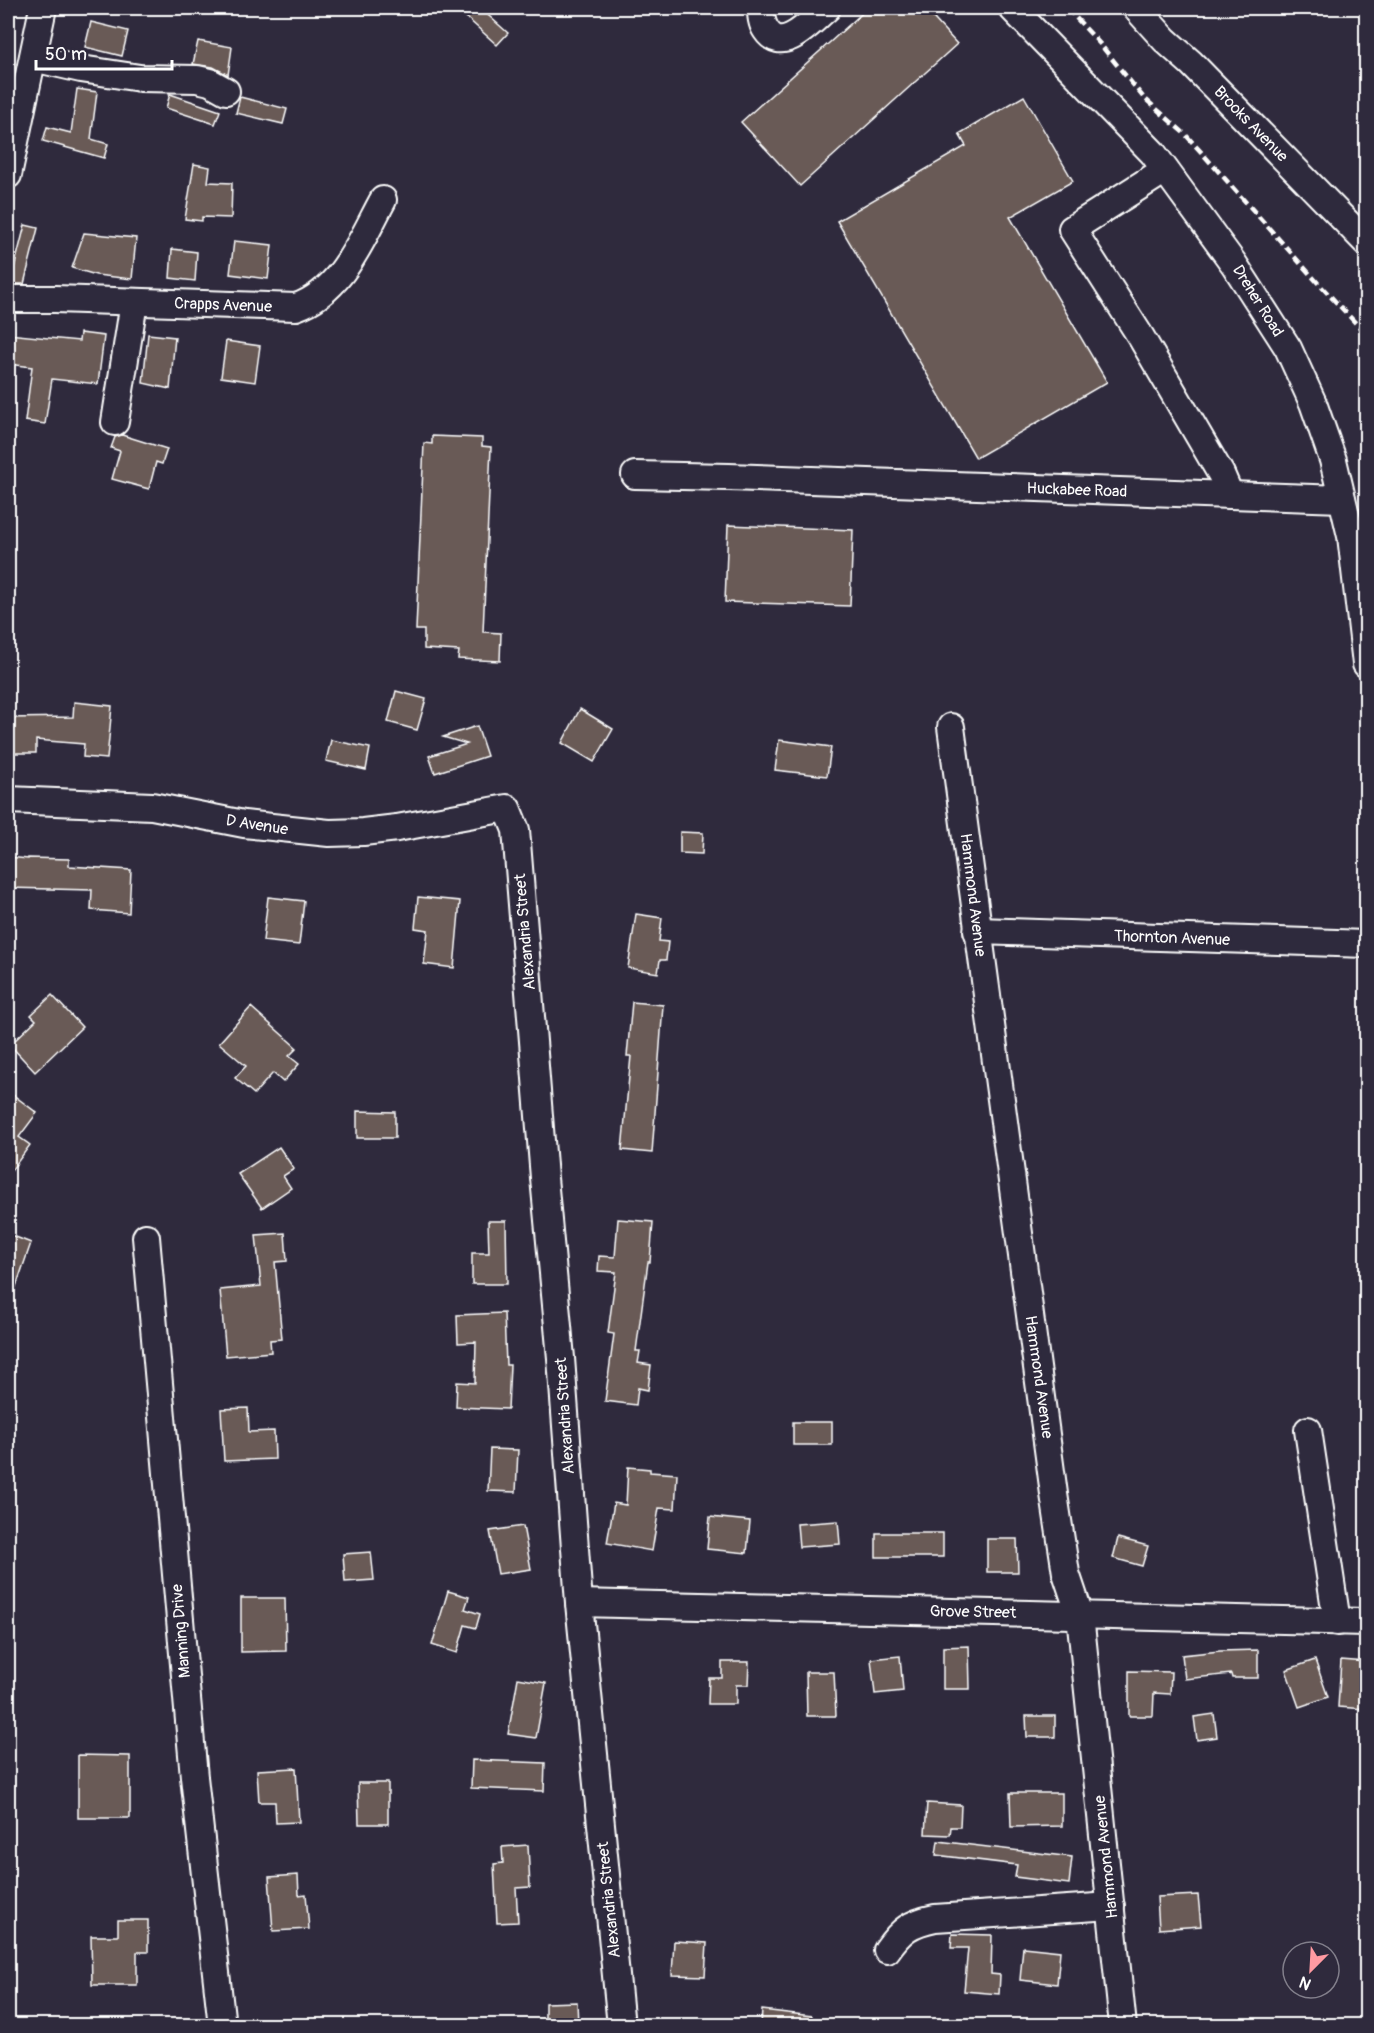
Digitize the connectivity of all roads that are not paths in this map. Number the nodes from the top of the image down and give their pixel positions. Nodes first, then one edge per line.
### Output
1 (44, 8) edge
2 (762, 8) edge
3 (827, 8) edge
4 (1012, 8) edge
5 (1136, 8) edge
6 (33, 58) junction
7 (226, 91) dead end
8 (1165, 170) junction
9 (8, 175) edge
10 (383, 200) dead end
11 (1366, 242) edge
12 (8, 299) edge
13 (134, 302) junction
14 (115, 422) dead end
15 (635, 476) dead end
16 (1230, 495) junction
17 (1342, 499) junction
18 (1358, 525) edge
19 (1366, 664) edge
20 (951, 727) dead end
21 (8, 800) edge
22 (507, 808) joint
23 (977, 931) junction
24 (1366, 944) edge
25 (147, 1237) dead end
26 (1308, 1430) dead end
27 (579, 1603) junction
28 (1080, 1615) junction
29 (1336, 1622) junction
30 (1366, 1622) edge
31 (1111, 1906) junction
32 (887, 1950) dead end
33 (222, 2025) edge
34 (621, 2025) edge
35 (1123, 2025) edge

1 - 6 street
2 - 3 street
4 - 8 street, Dreher Road
5 - 11 street, Brooks Avenue
6 - 7 street
6 - 9 street
8 - 16 street
8 - 17 street, Dreher Road
10 - 13 street, Crapps Avenue
12 - 13 street, Crapps Avenue
13 - 14 street
15 - 16 street, Huckabee Road
16 - 17 street, Huckabee Road
17 - 18 street, Dreher Road
18 - 19 street, Dreher Road
20 - 23 street, Hammond Avenue
21 - 22 street, D Avenue
22 - 27 street, Alexandria Street
23 - 24 street, Thornton Avenue
23 - 28 street, Hammond Avenue
25 - 33 street, Manning Drive
26 - 29 street
27 - 28 street, Grove Street
27 - 34 street, Alexandria Street
28 - 29 street, Grove Street
28 - 31 street, Hammond Avenue
29 - 30 street, Grove Street
31 - 32 street
31 - 35 street, Hammond Avenue

